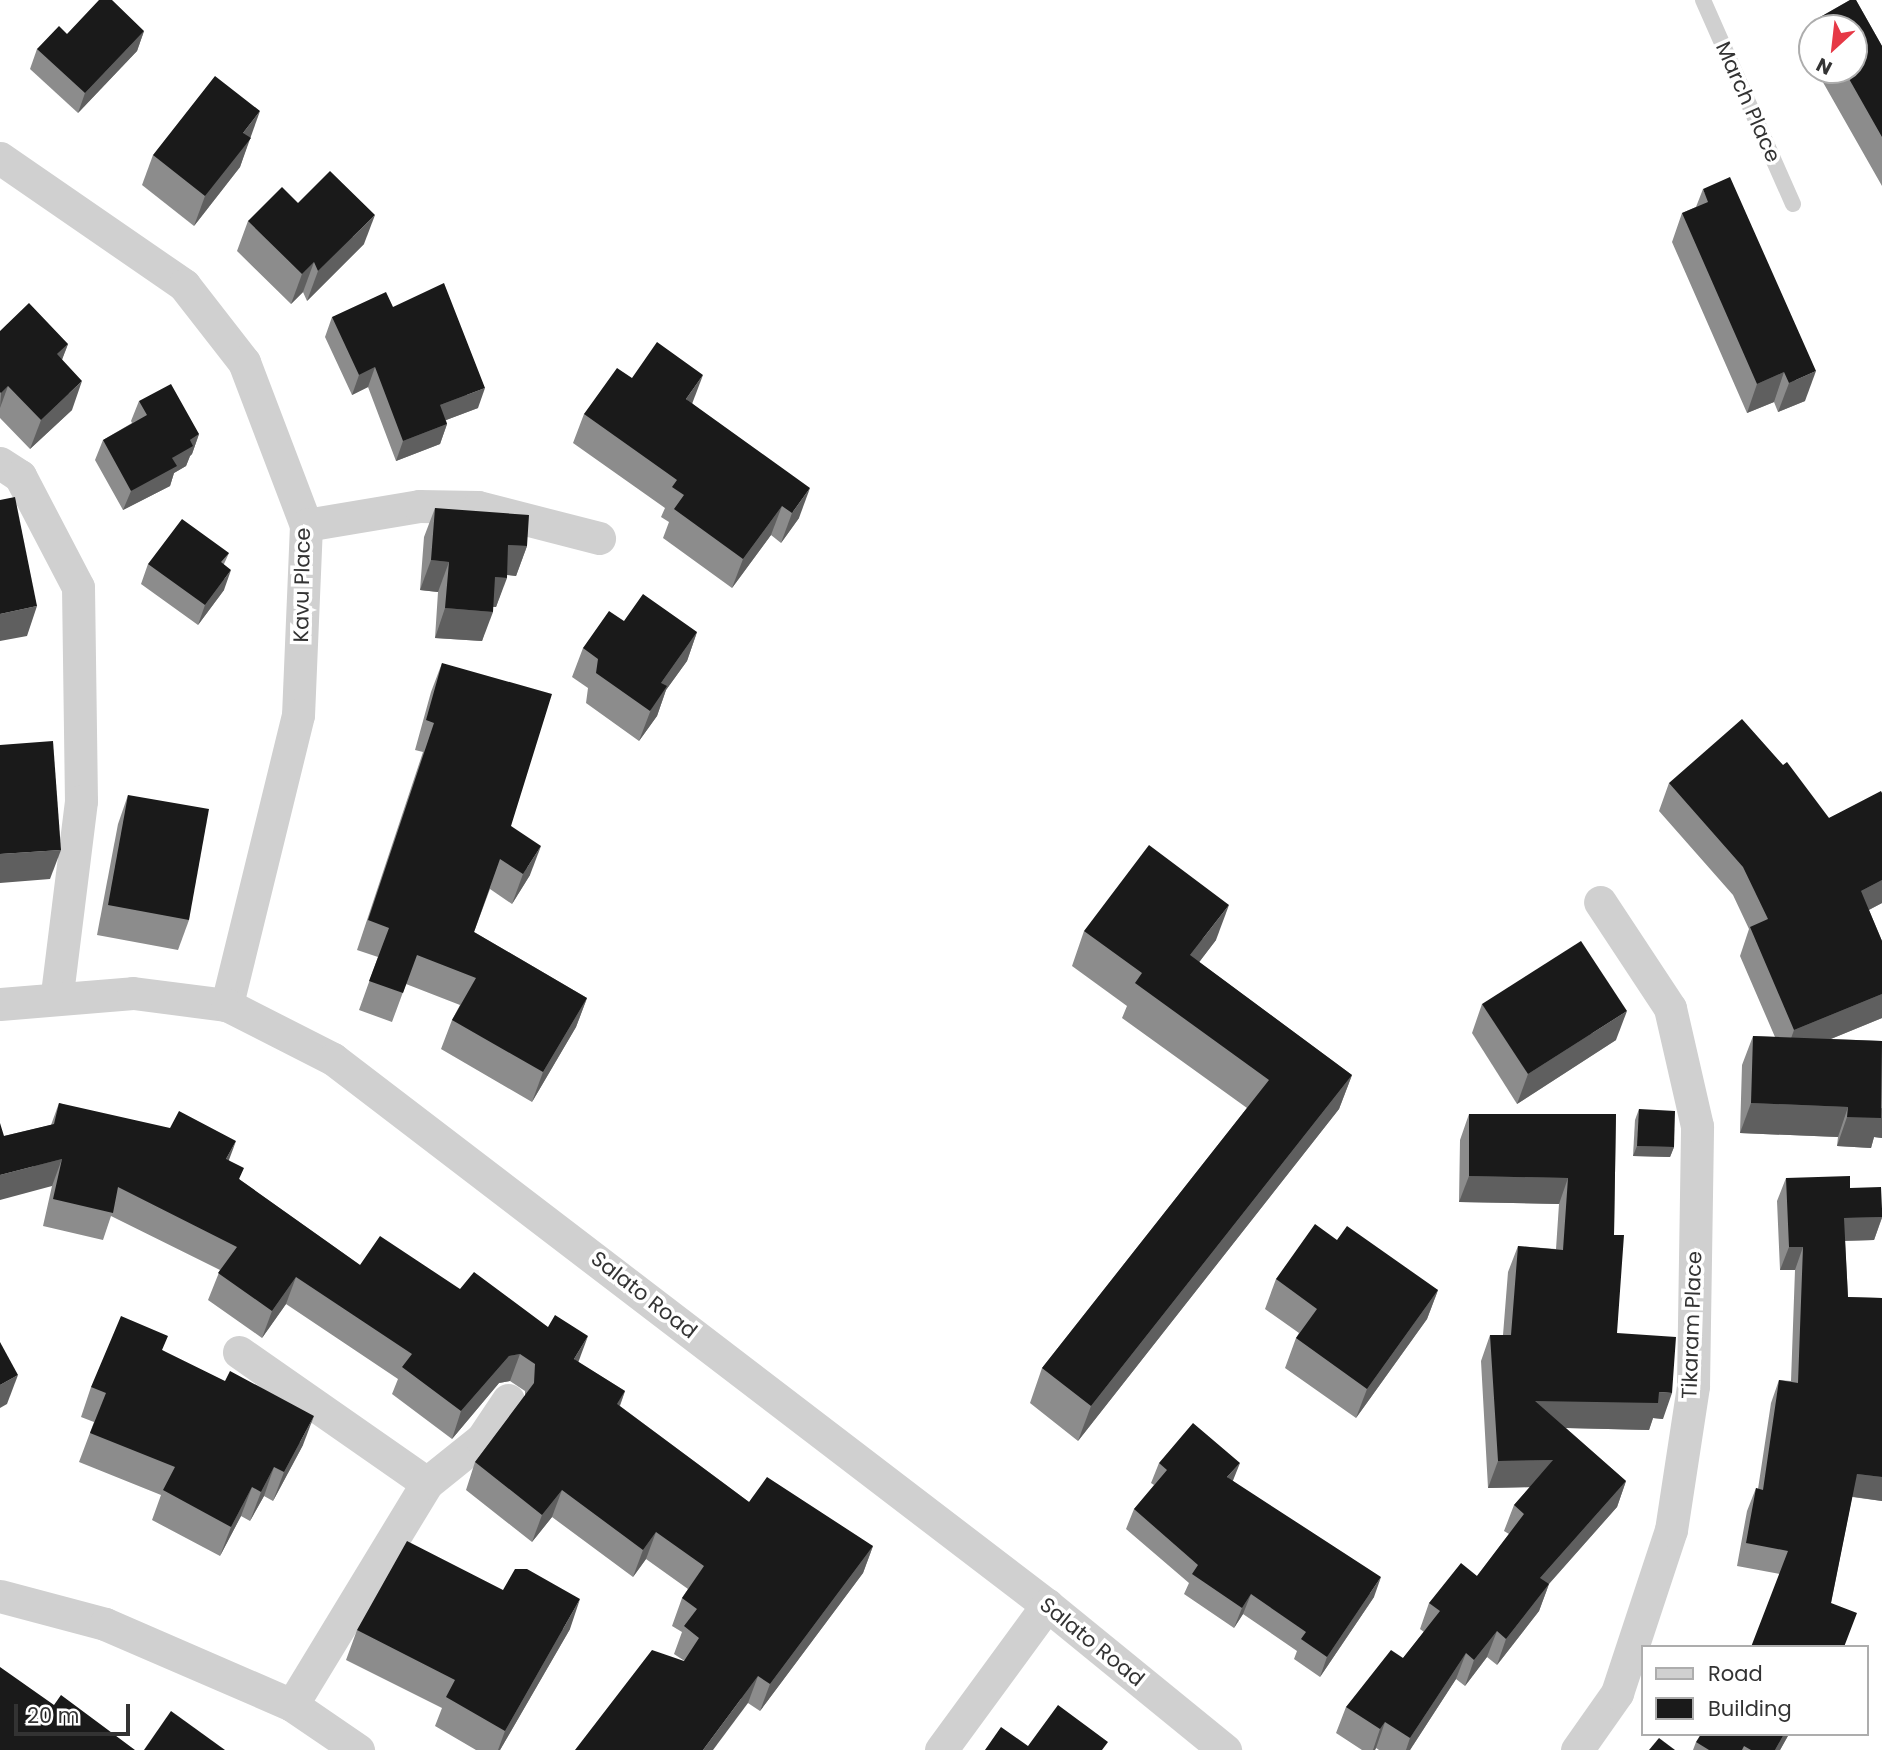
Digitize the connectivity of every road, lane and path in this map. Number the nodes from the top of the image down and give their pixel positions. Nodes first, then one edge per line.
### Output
1 (1703, 0) edge
2 (0, 158) edge
3 (1793, 204) dead end
4 (0, 463) edge
5 (306, 525) junction
6 (599, 538) dead end
7 (1600, 902) dead end
8 (57, 995) junction
9 (0, 1004) edge
10 (226, 1005) junction
11 (239, 1352) dead end
12 (508, 1400) dead end
13 (427, 1483) junction
14 (0, 1596) edge
15 (1047, 1605) junction
16 (292, 1705) junction
17 (358, 1750) edge
18 (941, 1750) edge
19 (1225, 1750) edge
20 (1577, 1750) edge

1 - 3 lane, March Place
2 - 5 street, Kavu Place
4 - 8 street
5 - 6 street
5 - 10 street, Kavu Place
7 - 20 street, Tikaram Place
8 - 9 street, Salato Road
8 - 10 street, Salato Road
10 - 15 street, Salato Road
11 - 13 street
12 - 13 street
13 - 16 street
14 - 16 street
15 - 18 street
15 - 19 street, Salato Road
16 - 17 street

